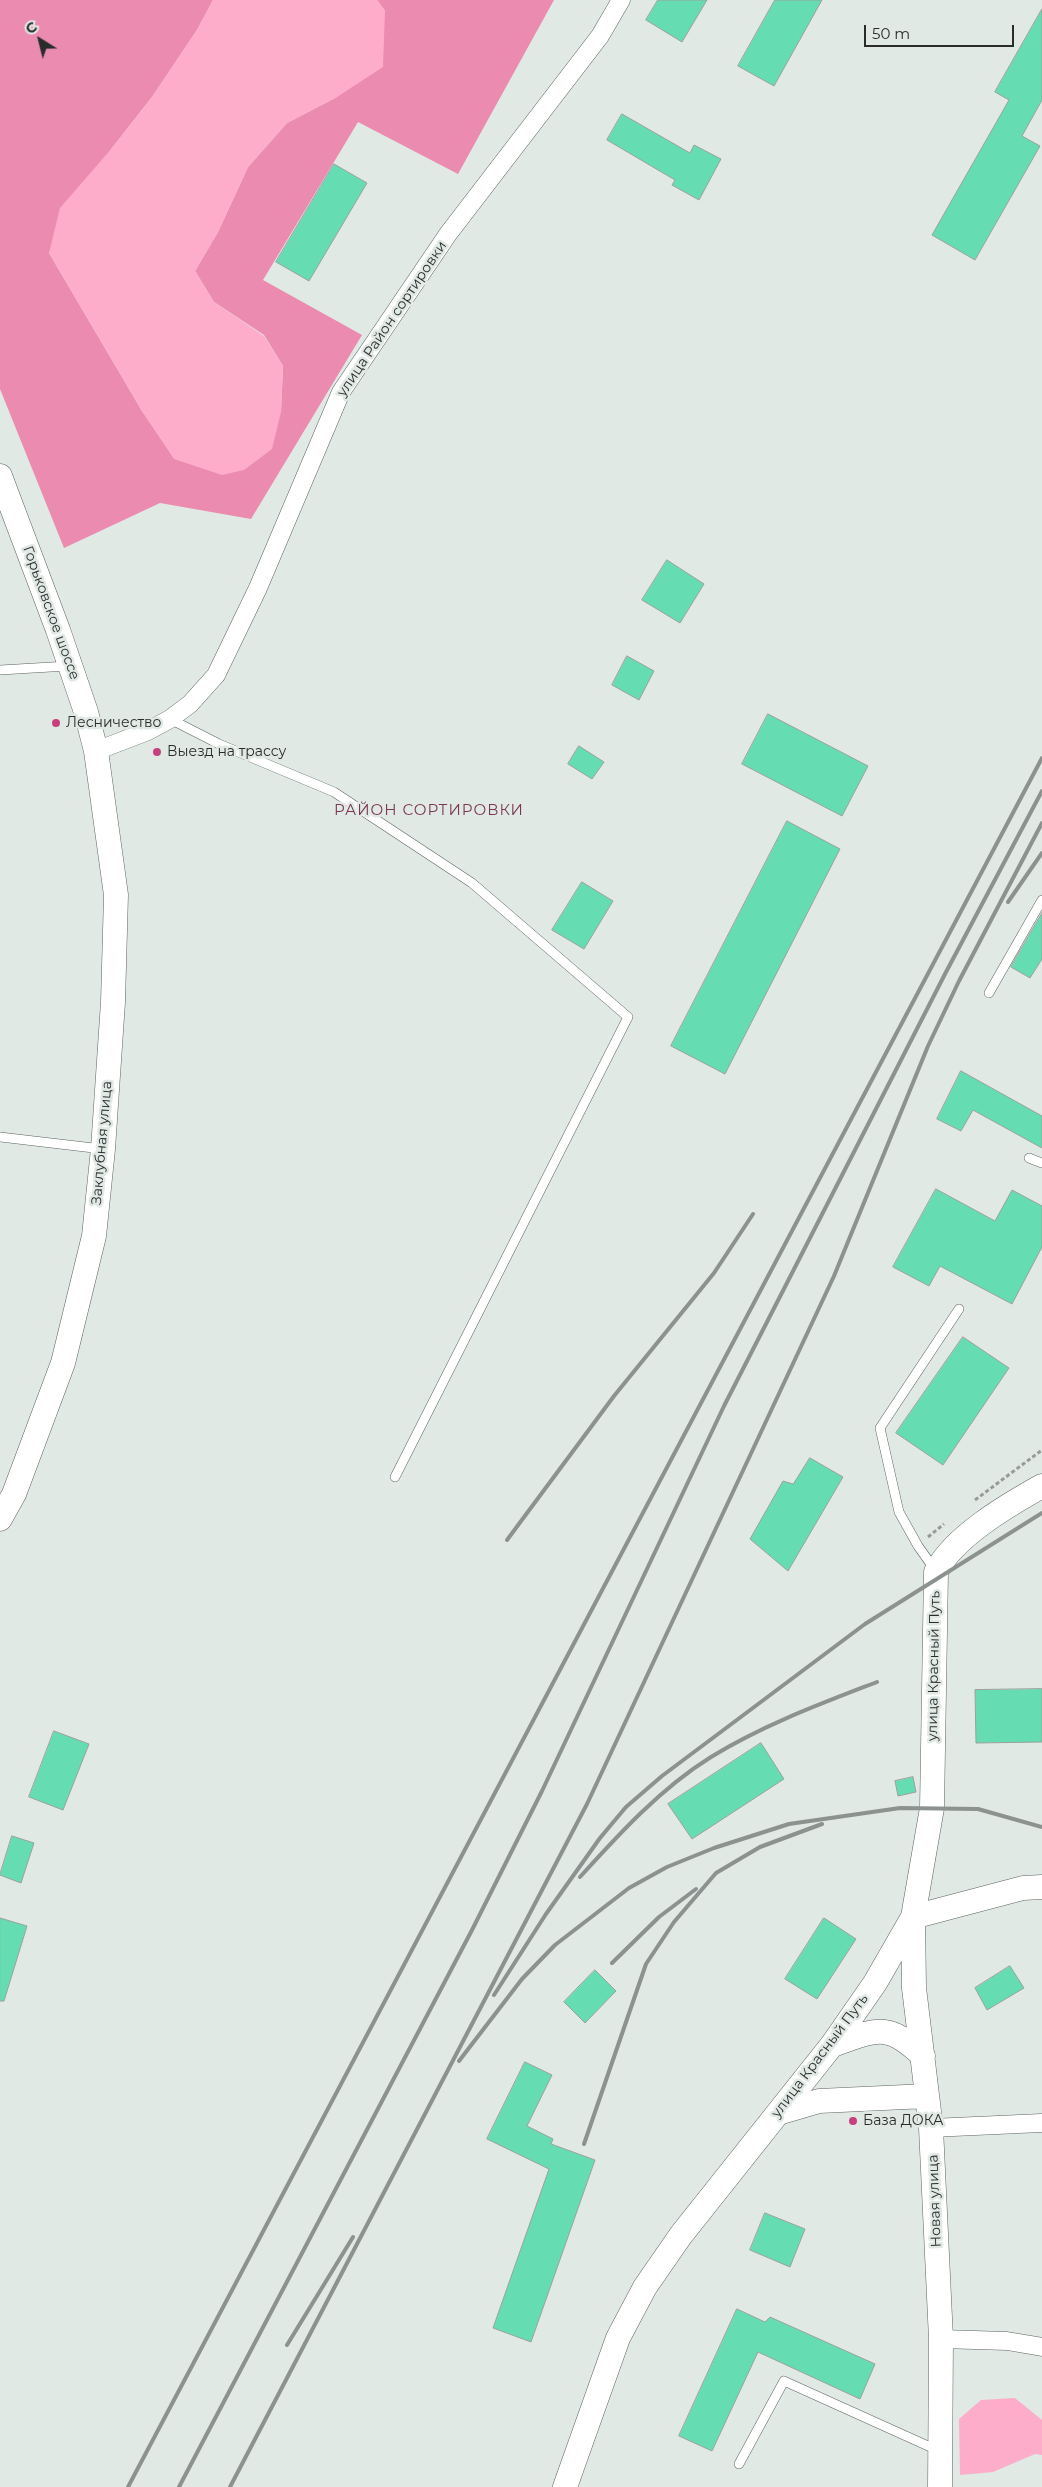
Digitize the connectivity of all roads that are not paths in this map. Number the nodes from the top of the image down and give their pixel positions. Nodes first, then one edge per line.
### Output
1 (621, 0) edge
2 (0, 476) edge
3 (71, 666) junction
4 (0, 670) edge
5 (170, 719) junction
6 (96, 751) junction
7 (1042, 900) edge
8 (989, 993) dead end
9 (0, 1138) edge
10 (103, 1150) junction
11 (1029, 1158) dead end
12 (1042, 1163) edge
13 (959, 1309) dead end
14 (395, 1477) dead end
15 (1042, 1486) edge
16 (0, 1519) edge
17 (936, 1576) junction
18 (1042, 1887) edge
19 (913, 1917) junction
20 (832, 2045) junction
21 (923, 2056) junction
22 (928, 2096) junction
23 (778, 2113) junction
24 (1042, 2124) edge
25 (931, 2128) junction
26 (940, 2339) junction
27 (1042, 2347) edge
28 (940, 2451) junction
29 (739, 2464) dead end
30 (565, 2487) edge
31 (940, 2487) edge

1 - 5 street, улица Район сортировки
2 - 3 main road, Горьковское шоссе
3 - 4 lane
3 - 6 main road, Горьковское шоссе
5 - 6 street, улица Район сортировки
5 - 14 lane
6 - 10 main road, Заклубная улица
7 - 8 lane
9 - 10 lane
10 - 16 main road, Заклубная улица
11 - 12 lane
13 - 17 lane
15 - 17 main road
17 - 19 main road, улица Красный Путь
18 - 19 main road
19 - 20 main road, улица Красный Путь
19 - 21 main road, Новая улица
20 - 21 main road
20 - 23 main road, улица Красный Путь
21 - 22 main road, Новая улица
22 - 23 main road
22 - 25 main road, Новая улица
23 - 30 main road, улица Красный Путь
24 - 25 street
25 - 26 main road, Новая улица
26 - 27 street
26 - 28 main road, Новая улица
28 - 29 lane
28 - 31 main road, Новая улица

